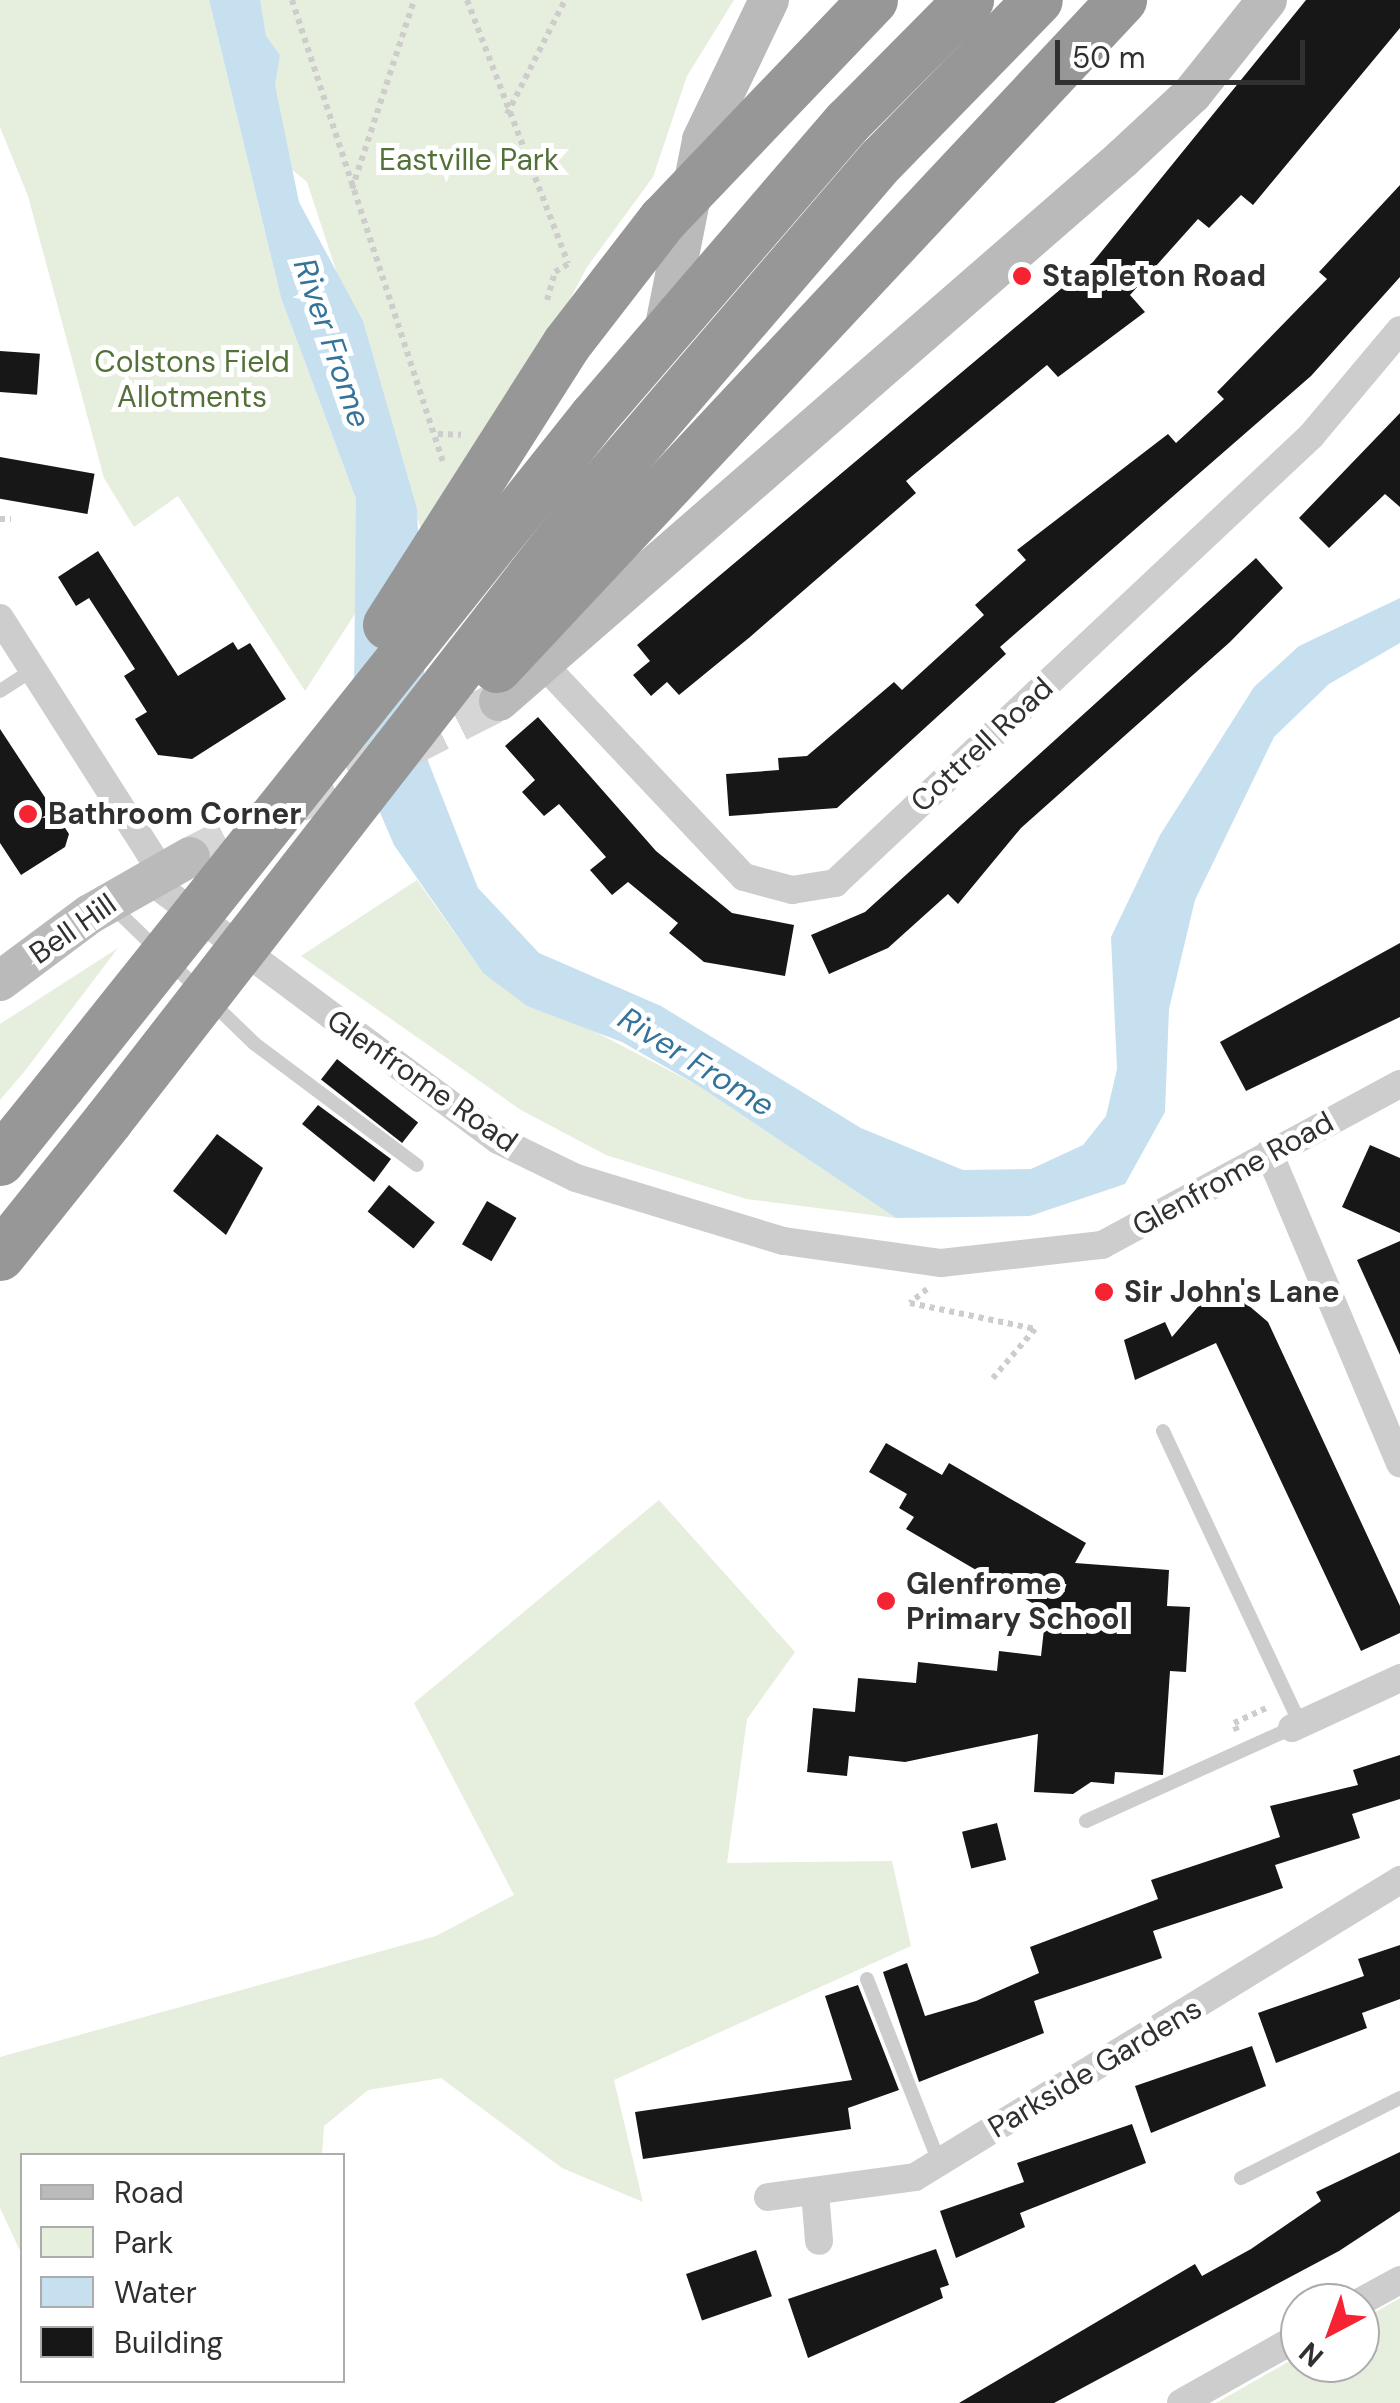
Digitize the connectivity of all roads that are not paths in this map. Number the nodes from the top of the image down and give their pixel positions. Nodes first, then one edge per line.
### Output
1 (769, 0) edge
2 (873, 0) edge
3 (968, 0) edge
4 (1038, 0) edge
5 (1122, 0) edge
6 (1267, 0) edge
7 (1400, 330) edge
8 (651, 404) junction
9 (798, 438) junction
10 (0, 618) edge
11 (548, 654) junction
12 (32, 670) junction
13 (0, 692) edge
14 (499, 701) tunnel mouth
15 (268, 815) junction
16 (318, 856) junction
17 (167, 870) junction
18 (109, 902) junction
19 (0, 981) edge
20 (1400, 1084) edge
21 (1268, 1153) junction
22 (0, 1161) edge
23 (417, 1165) dead end
24 (0, 1256) edge
25 (1163, 1431) dead end
26 (1400, 1463) edge
27 (1400, 1678) edge
28 (1296, 1727) junction
29 (1086, 1821) dead end
30 (1400, 1880) edge
31 (867, 1979) dead end
32 (1400, 2098) edge
33 (939, 2162) junction
34 (1241, 2178) dead end
35 (815, 2192) junction
36 (768, 2197) dead end
37 (819, 2242) dead end
38 (1280, 2347) edge
39 (1181, 2403) edge

1 - 8 main road
2 - 15 highway, bridge
3 - 15 highway, bridge
4 - 16 highway, bridge
5 - 16 highway, bridge
6 - 9 main road
7 - 11 street, Cottrell Road
8 - 9 main road
8 - 11 main road
9 - 11 main road
10 - 12 street
11 - 14 main road
12 - 13 lane
12 - 17 street
15 - 22 highway, bridge
16 - 24 highway, bridge
17 - 18 main road, Bell Hill
17 - 21 street, Glenfrome Road
18 - 19 main road, Bell Hill
18 - 23 lane
20 - 21 street, Glenfrome Road
21 - 26 street
25 - 28 lane
27 - 28 street
28 - 29 lane
30 - 33 street, Parkside Gardens
31 - 33 lane
32 - 34 lane
33 - 35 street, Parkside Gardens
35 - 36 street, Parkside Gardens
35 - 37 street
38 - 39 street

